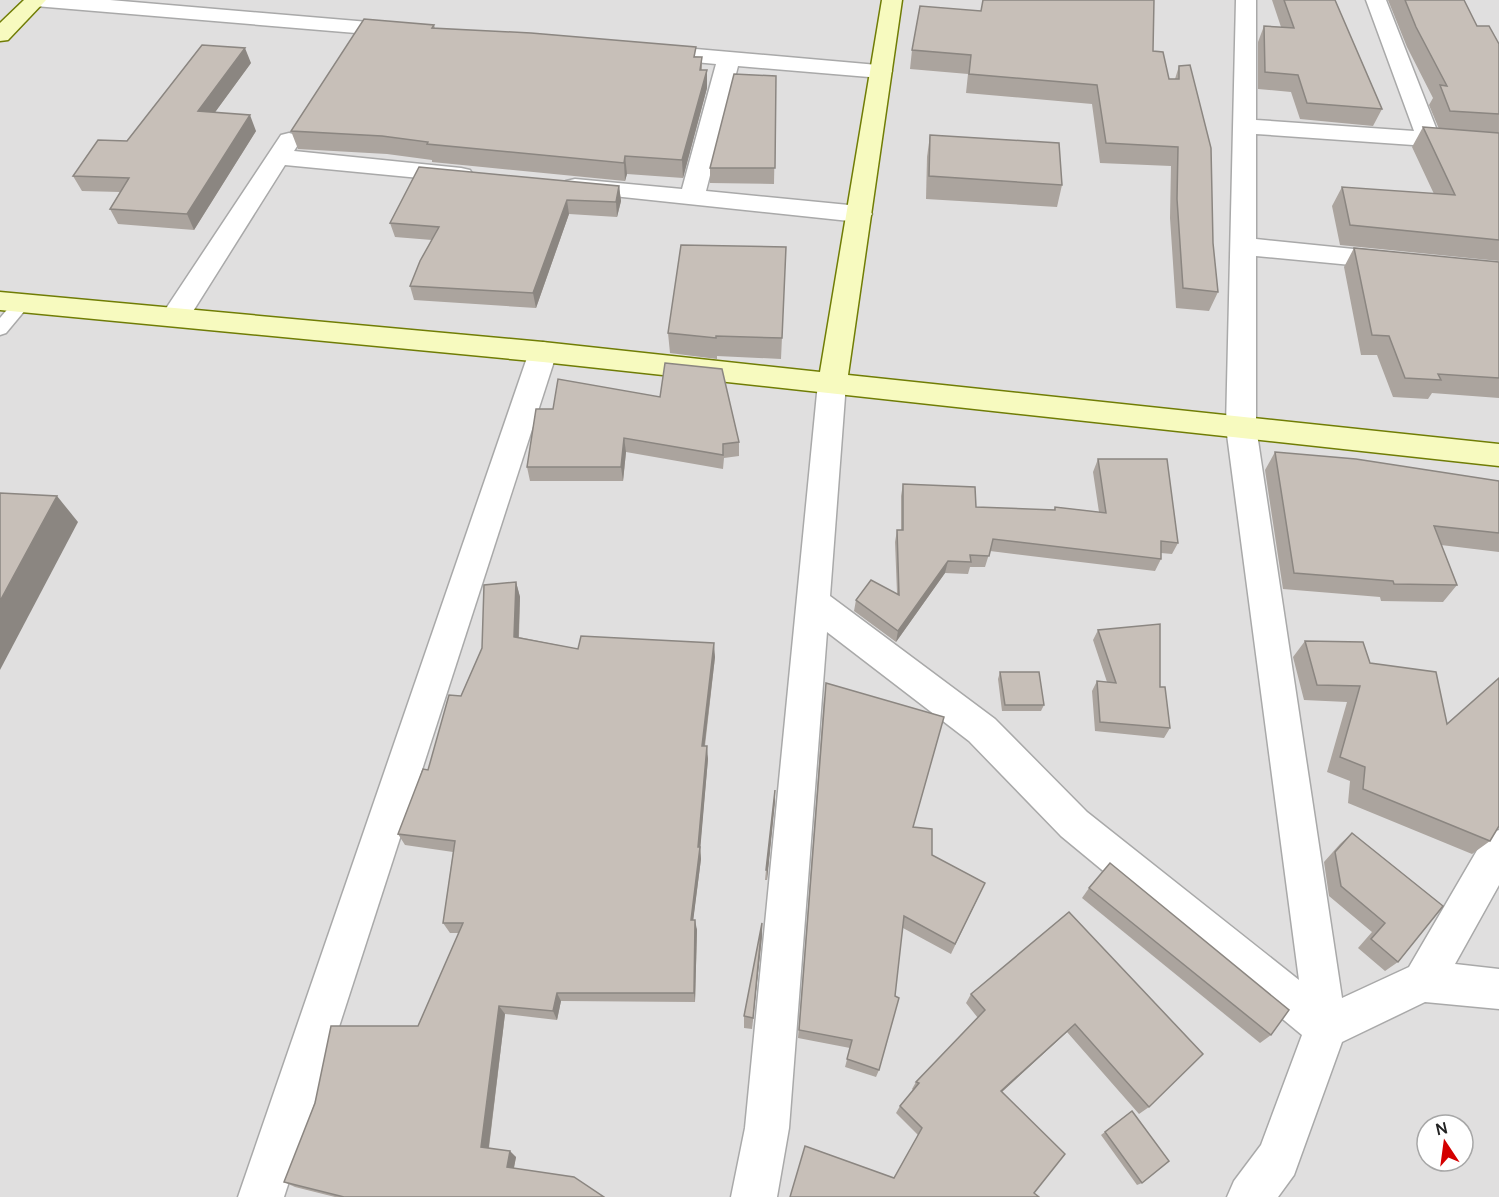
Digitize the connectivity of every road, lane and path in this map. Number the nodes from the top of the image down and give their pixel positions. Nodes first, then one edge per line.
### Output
1 (35, 0) edge
2 (892, 0) edge
3 (1246, 0) edge
4 (1376, 0) edge
5 (421, 32) edge
6 (0, 36) edge
7 (634, 50) edge
8 (729, 58) junction
9 (881, 71) junction
10 (304, 117) edge
11 (1245, 126) junction
12 (1429, 140) junction
13 (1499, 144) edge
14 (278, 157) junction
15 (479, 177) edge
16 (550, 184) edge
17 (692, 198) junction
18 (859, 214) junction
19 (1243, 246) junction
20 (1418, 264) edge
21 (11, 302) edge
22 (175, 317) junction
23 (0, 329) edge
24 (543, 352) junction
25 (832, 383) junction
26 (1241, 427) junction
27 (1499, 455) edge
28 (813, 602) junction
29 (1499, 848) edge
30 (1423, 981) junction
31 (1499, 989) edge
32 (1326, 1028) junction
33 (261, 1197) edge
34 (754, 1197) edge
35 (1250, 1197) edge

1 - 5 street
1 - 6 street
2 - 9 street
3 - 11 street
4 - 12 street
7 - 8 street
8 - 9 street
8 - 17 street
9 - 18 street
10 - 14 street
11 - 12 street
11 - 19 street
12 - 13 street
14 - 15 street
14 - 22 street
16 - 17 street
17 - 18 street
18 - 25 street
19 - 20 street
19 - 26 street
21 - 22 street
21 - 23 lane
22 - 24 street
24 - 25 street
24 - 33 street
25 - 26 street
25 - 28 street
26 - 27 street
26 - 32 street
28 - 32 street
28 - 34 street
29 - 30 street
30 - 31 street
30 - 32 street
32 - 35 street

